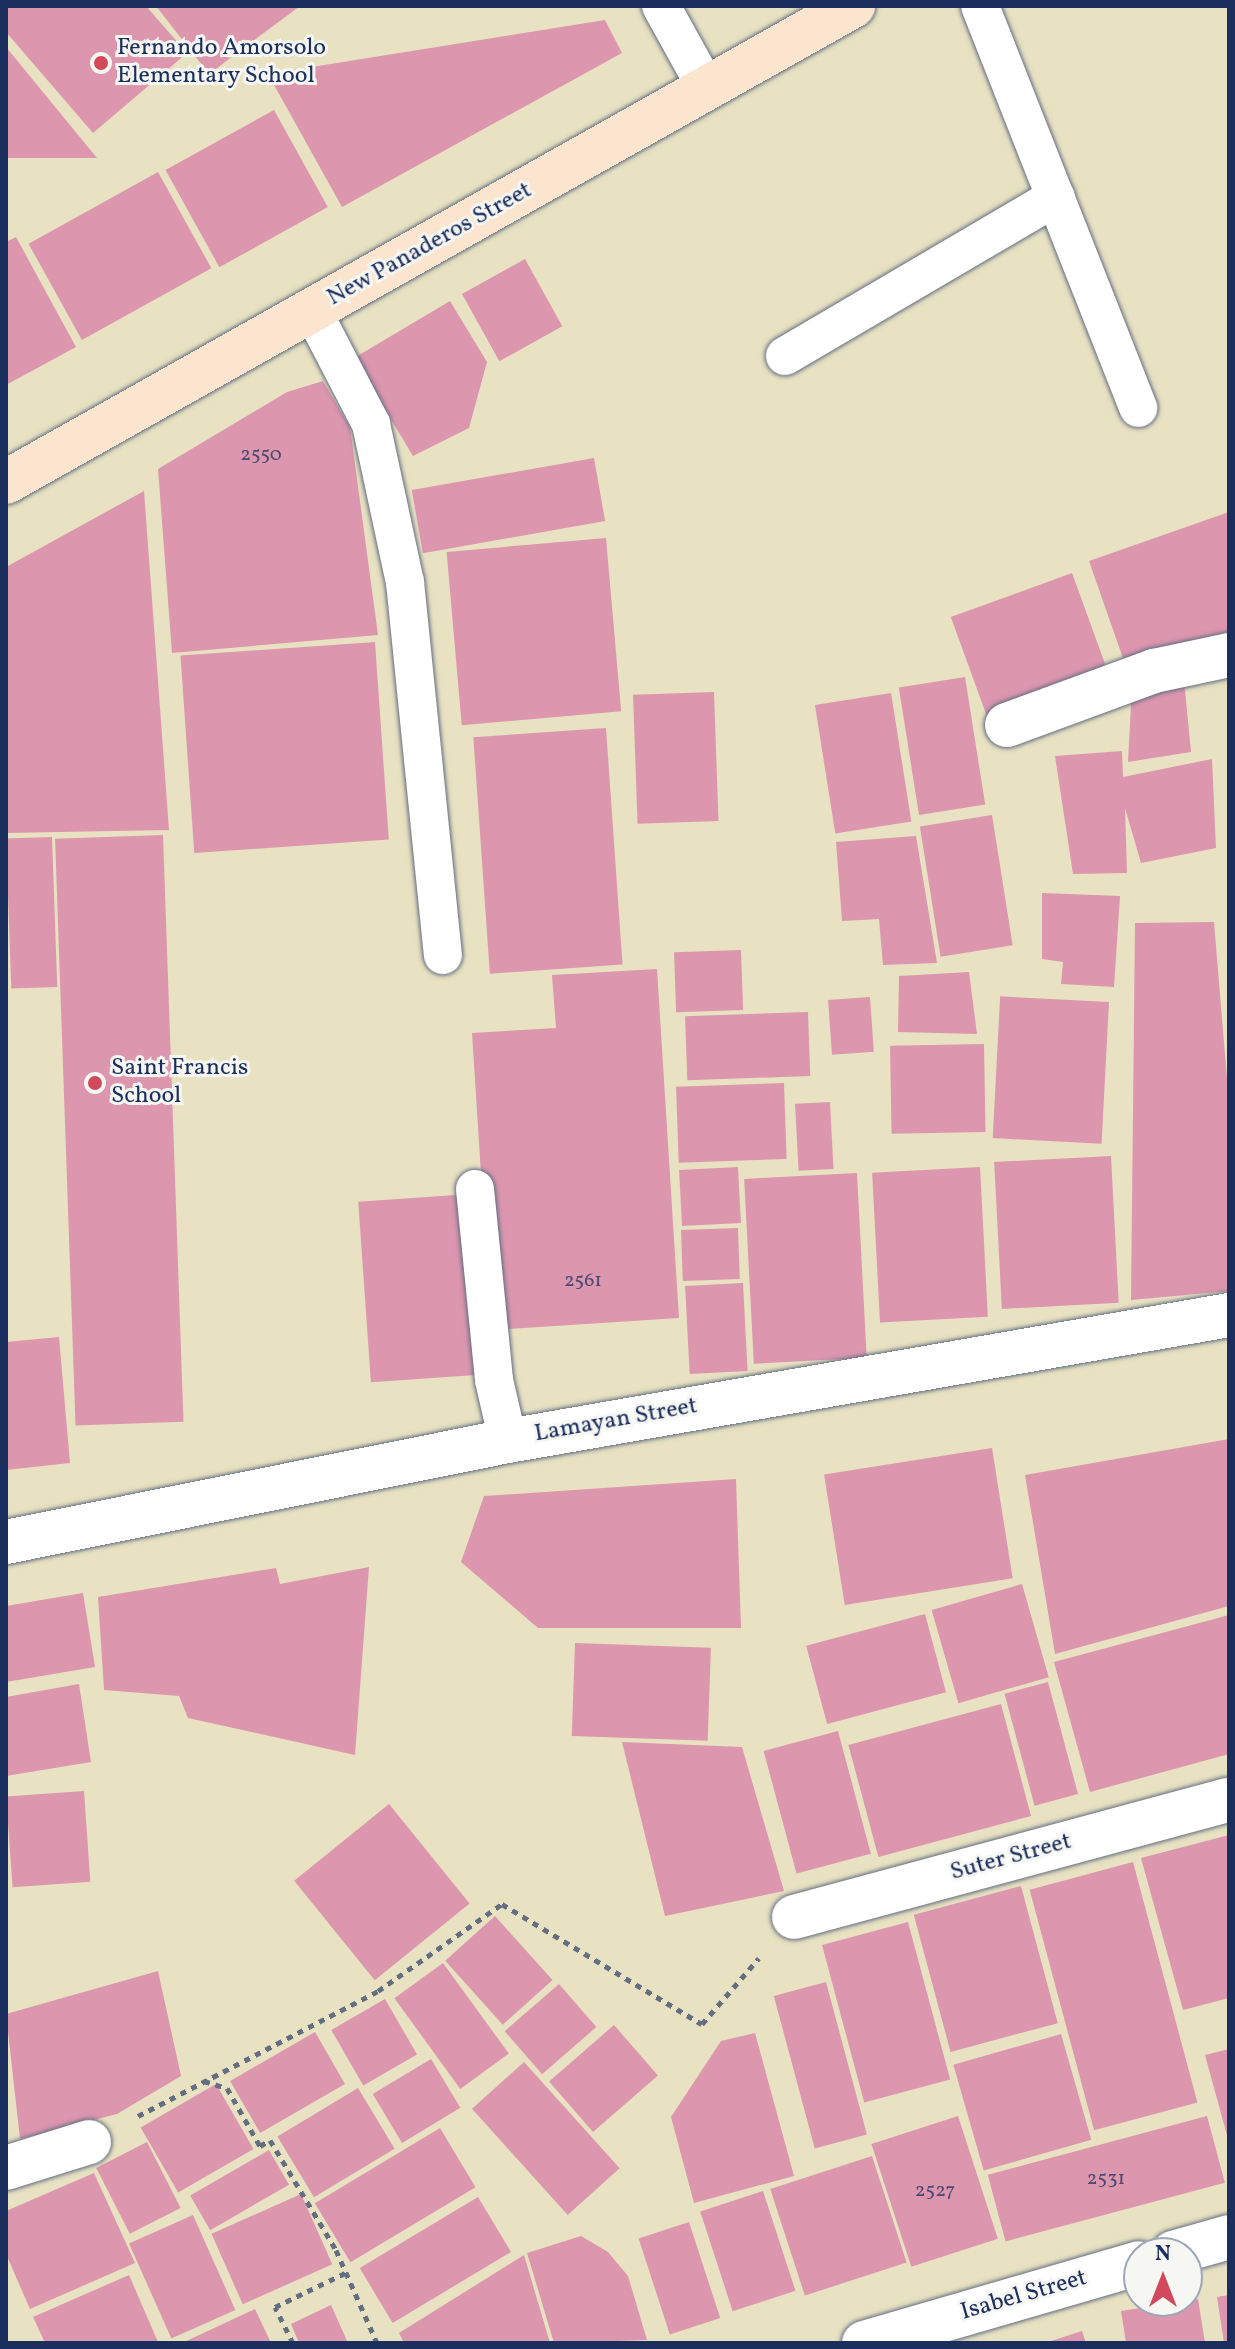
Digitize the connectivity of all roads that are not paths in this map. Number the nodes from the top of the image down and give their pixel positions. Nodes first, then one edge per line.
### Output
1 (661, 6) edge
2 (853, 6) edge
3 (980, 6) edge
4 (707, 89) junction
5 (1056, 197) junction
6 (313, 312) junction
7 (785, 356) dead end
8 (1138, 408) dead end
9 (6, 482) edge
10 (1229, 655) edge
11 (1007, 725) dead end
12 (443, 955) dead end
13 (475, 1189) dead end
14 (1229, 1315) edge
15 (508, 1441) junction
16 (6, 1542) edge
17 (1229, 1800) edge
18 (794, 1917) road end
19 (89, 2142) road end
20 (6, 2168) edge
21 (1229, 2237) edge
22 (1203, 2244) edge
23 (1123, 2268) edge
24 (864, 2343) edge

1 - 4 lane
2 - 4 main road, New Panaderos Street
3 - 5 lane
4 - 6 main road, New Panaderos Street
5 - 7 lane
5 - 8 lane
6 - 9 main road, New Panaderos Street
6 - 12 lane
10 - 11 street
13 - 15 lane
14 - 15 street, Lamayan Street
15 - 16 street, Lamayan Street
17 - 18 street, Suter Street
19 - 20 street
21 - 22 street
23 - 24 street, Isabel Street

